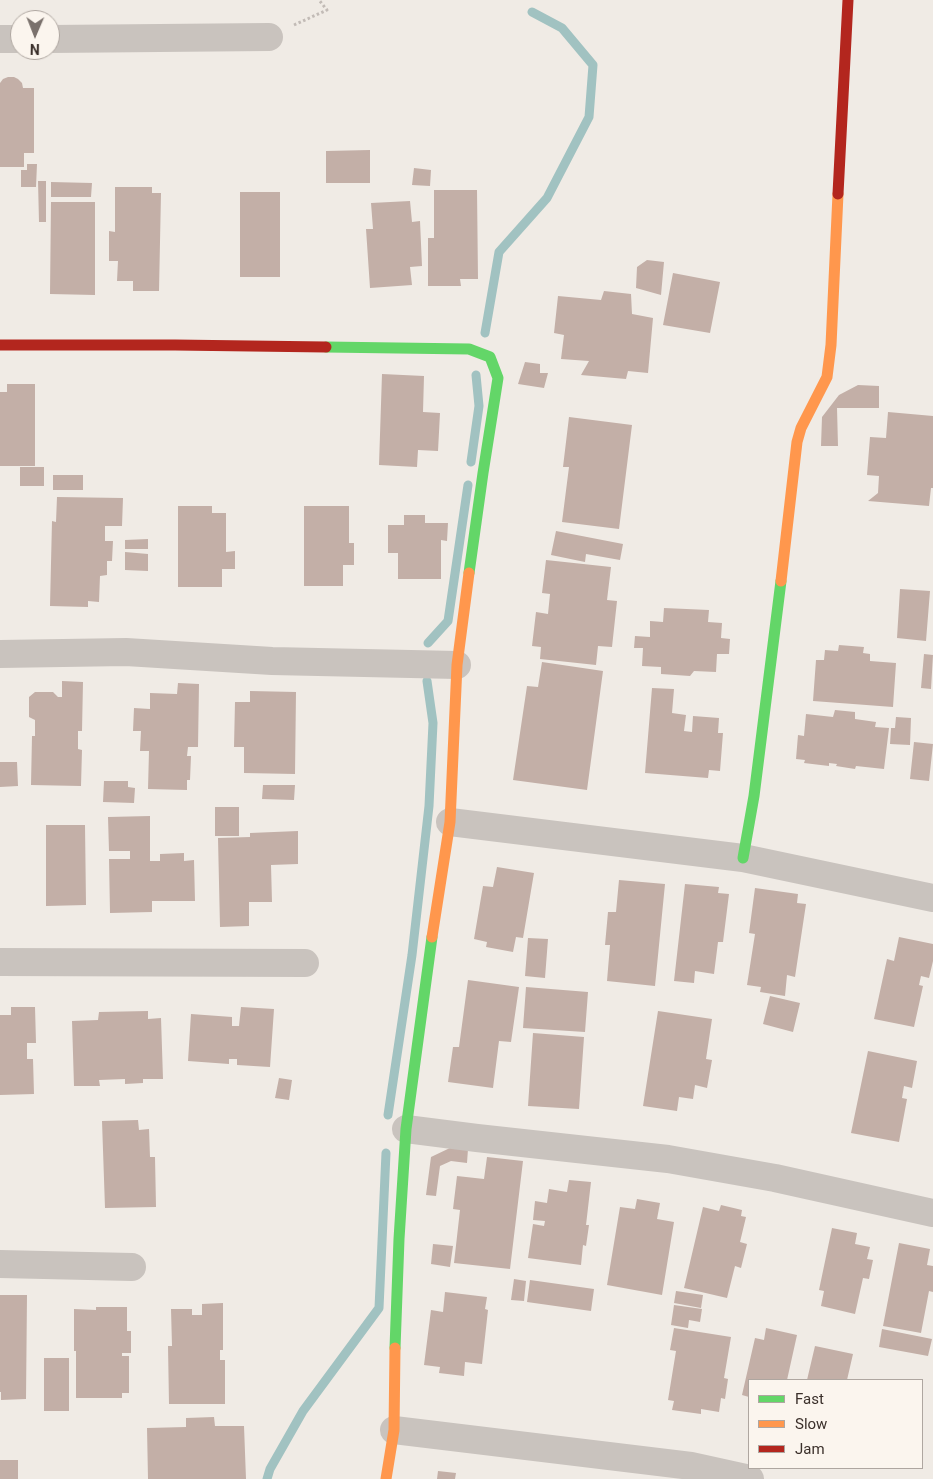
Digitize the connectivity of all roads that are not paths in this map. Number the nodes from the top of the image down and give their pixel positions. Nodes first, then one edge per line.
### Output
1 (848, 0) edge
2 (269, 37) road end
3 (60, 39) edge
4 (0, 345) edge
5 (0, 654) edge
6 (457, 665) junction
7 (450, 822) junction
8 (743, 858) junction
9 (933, 898) edge
10 (0, 962) edge
11 (305, 963) dead end
12 (406, 1129) junction
13 (933, 1213) edge
14 (0, 1264) edge
15 (132, 1267) dead end
16 (394, 1430) junction
17 (386, 1479) edge
18 (750, 1479) edge

1 - 8 street
2 - 3 street
4 - 6 street
5 - 6 street
6 - 7 street
7 - 8 street
7 - 12 street
8 - 9 street
10 - 11 street
12 - 13 street
12 - 16 street
14 - 15 street
16 - 17 street
16 - 18 street

